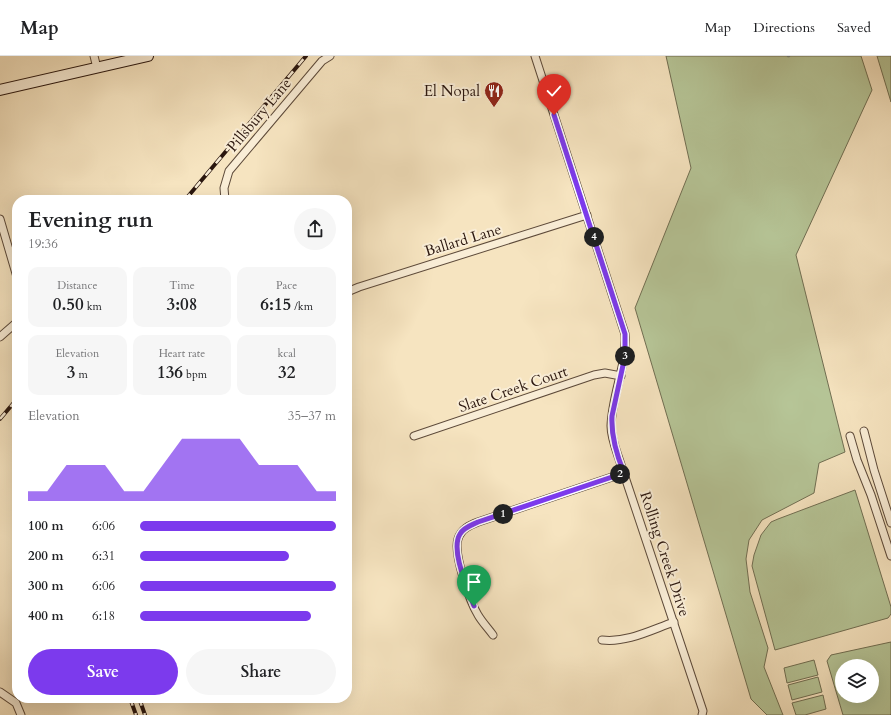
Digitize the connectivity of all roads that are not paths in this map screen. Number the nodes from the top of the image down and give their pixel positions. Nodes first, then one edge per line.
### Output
1 (94, 56) edge
2 (148, 56) edge
3 (330, 56) edge
4 (535, 56) edge
5 (97, 68) junction
6 (0, 90) edge
7 (225, 195) edge
8 (587, 215) junction
9 (0, 220) edge
10 (12, 260) edge
11 (352, 290) edge
12 (12, 326) edge
13 (0, 337) edge
14 (621, 376) junction
15 (864, 431) dead end
16 (414, 436) dead end
17 (850, 436) dead end
18 (624, 473) junction
19 (891, 523) edge
20 (891, 556) edge
21 (674, 622) junction
22 (493, 635) dead end
23 (602, 640) dead end
24 (0, 692) edge
25 (12, 700) edge
26 (16, 703) edge
27 (21, 715) edge
28 (702, 715) edge

1 - 5 street
2 - 5 main road
3 - 7 street, Pillsbury Lane
4 - 8 street, Rolling Creek Drive
5 - 6 main road
8 - 11 street, Ballard Lane
8 - 14 street, Rolling Creek Drive
9 - 10 street
12 - 13 street
14 - 16 street, Slate Creek Court
14 - 18 street, Rolling Creek Drive
15 - 19 street
17 - 20 street
18 - 21 street, Rolling Creek Drive
18 - 22 street
21 - 23 street
21 - 28 street, Rolling Creek Drive
24 - 25 street
26 - 27 street

